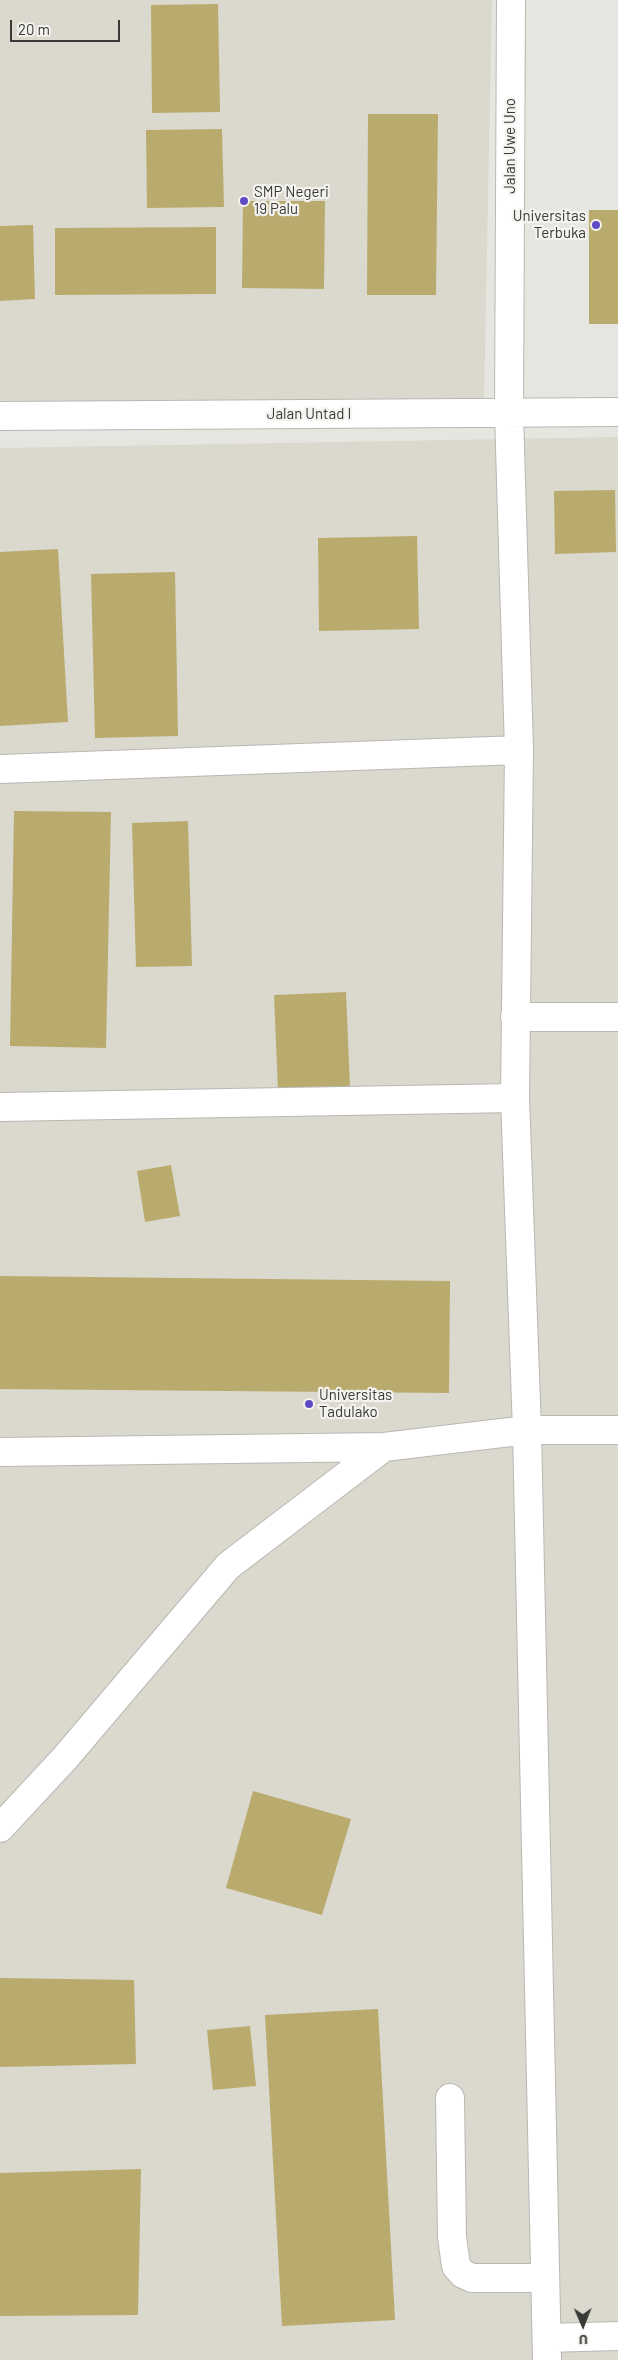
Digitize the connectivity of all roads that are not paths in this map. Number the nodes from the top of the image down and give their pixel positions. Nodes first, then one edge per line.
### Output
1 (511, 0) edge
2 (618, 412) edge
3 (509, 413) junction
4 (0, 416) edge
5 (519, 750) junction
6 (0, 769) edge
7 (515, 1017) junction
8 (618, 1017) edge
9 (515, 1098) junction
10 (0, 1107) edge
11 (527, 1430) junction
12 (618, 1430) edge
13 (384, 1447) junction
14 (0, 1452) edge
15 (0, 1828) edge
16 (450, 2098) dead end
17 (544, 2278) junction
18 (618, 2336) edge
19 (547, 2349) edge

1 - 3 street, Jalan Uwe Uno
2 - 3 street, Jalan Untad I
3 - 4 street, Jalan Untad I
3 - 5 street, Jalan Uwe Uno
5 - 6 street
5 - 7 street, Jalan Uwe Uno
7 - 8 street
7 - 9 street, Jalan Uwe Uno
9 - 10 street
9 - 11 street, Jalan Uwe Uno
11 - 12 street
11 - 13 street
11 - 17 street, Jalan Uwe Uno
13 - 14 street
13 - 15 street
16 - 17 street
17 - 19 street, Jalan Uwe Uno
18 - 19 street

